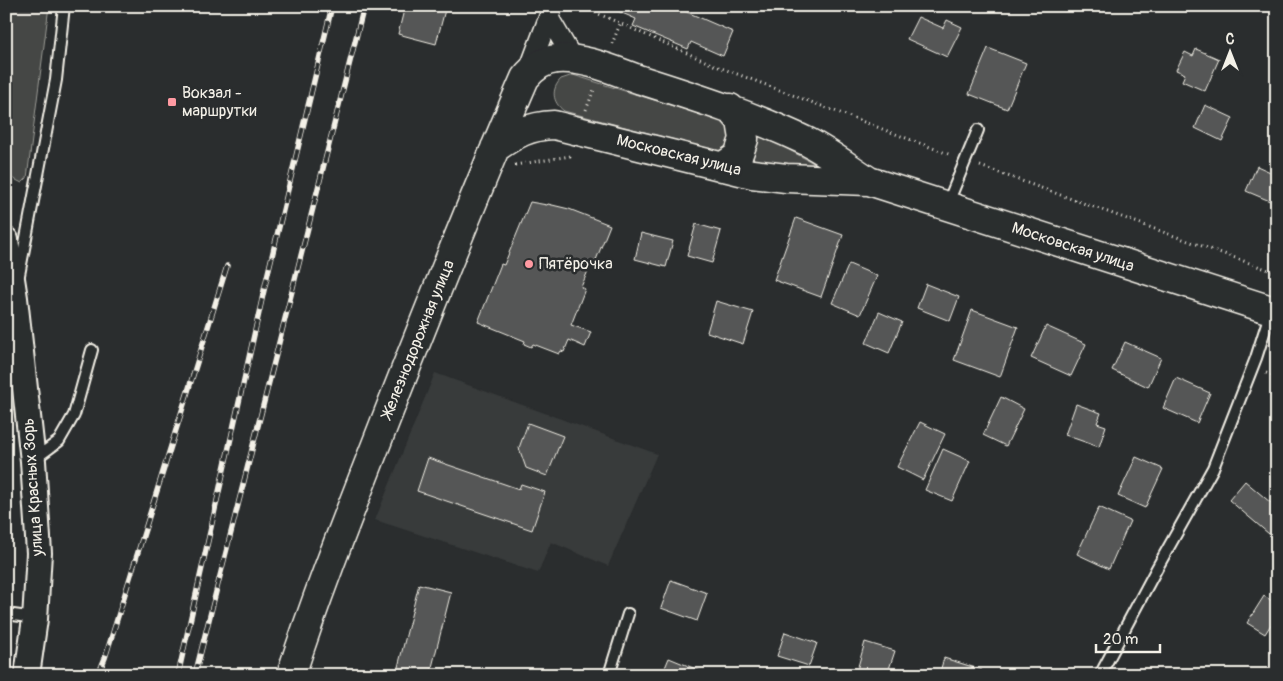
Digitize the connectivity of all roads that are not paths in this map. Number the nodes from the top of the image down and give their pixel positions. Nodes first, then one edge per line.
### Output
1 (64, 6) edge
2 (551, 12) edge
3 (572, 59) junction
4 (525, 78) junction
5 (730, 108) junction
6 (566, 128) junction
7 (978, 130) dead end
8 (503, 157) junction
9 (722, 167) junction
10 (869, 181) junction
11 (946, 206) junction
12 (6, 240) edge
13 (15, 298) junction
14 (1274, 311) edge
15 (92, 350) dead end
16 (33, 461) junction
17 (6, 614) edge
18 (628, 614) dead end
19 (35, 619) junction
20 (27, 675) edge
21 (291, 675) edge
22 (609, 675) edge
23 (1100, 675) edge

1 - 13 lane
2 - 3 street
2 - 4 street, Железнодорожная улица
3 - 4 main road, Московская улица
3 - 5 main road, Московская улица
4 - 6 main road
4 - 8 main road, Железнодорожная улица
5 - 9 main road
5 - 10 main road, Московская улица
6 - 8 main road, Московская улица
6 - 9 main road, Московская улица
7 - 11 lane
8 - 21 main road, Железнодорожная улица
9 - 10 main road, Московская улица
10 - 11 main road, Московская улица
11 - 14 main road, Московская улица
12 - 13 street, улица Красных Зорь
13 - 16 street, улица Красных Зорь
14 - 23 lane
15 - 16 lane
16 - 19 street, улица Красных Зорь
17 - 19 lane
18 - 22 lane
19 - 20 street, улица Красных Зорь

